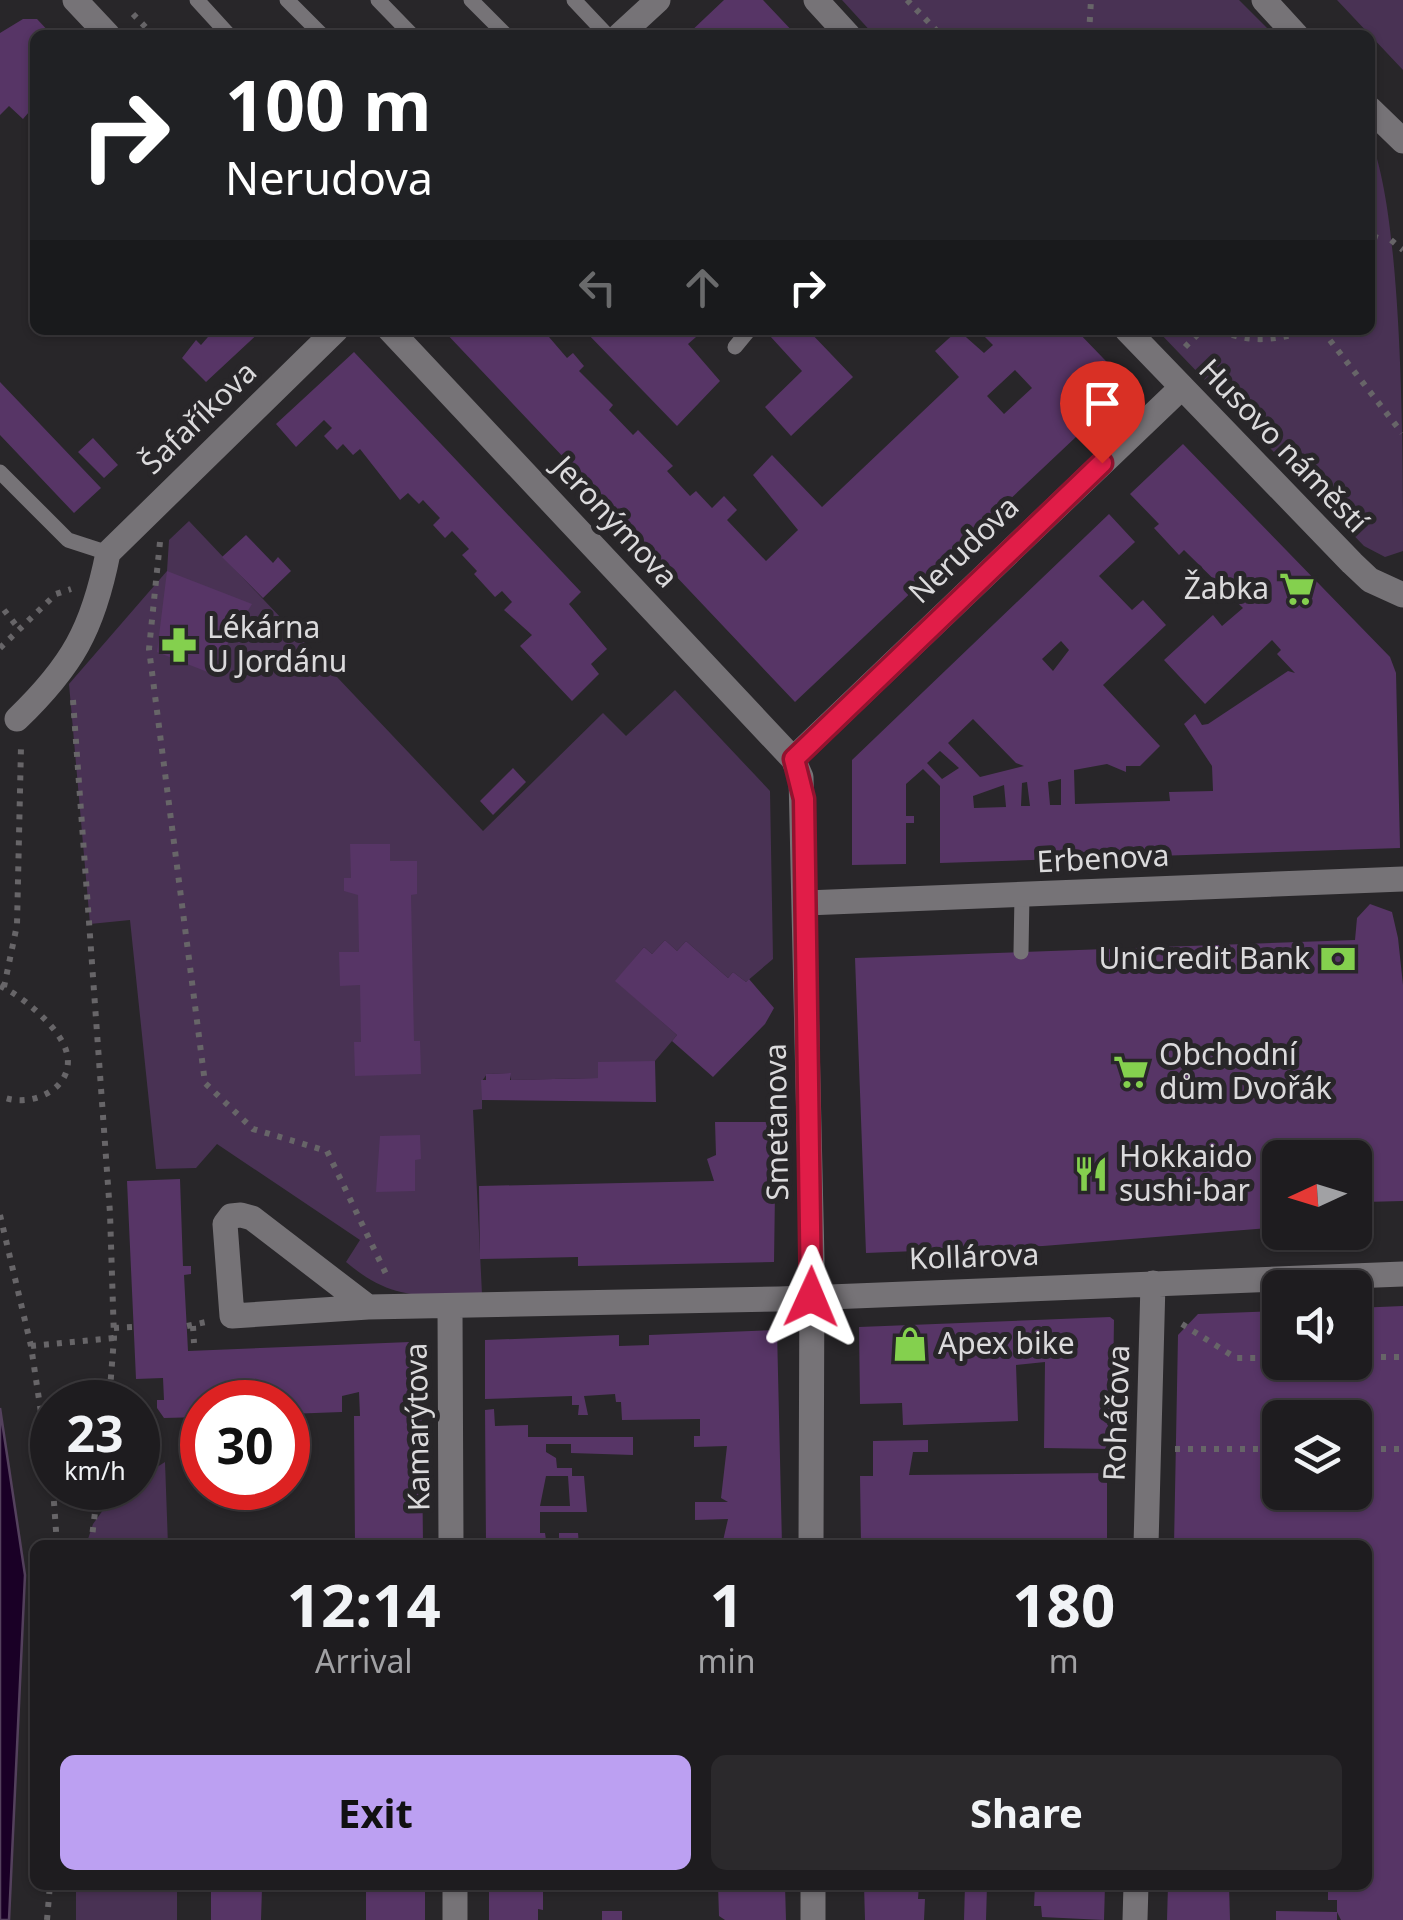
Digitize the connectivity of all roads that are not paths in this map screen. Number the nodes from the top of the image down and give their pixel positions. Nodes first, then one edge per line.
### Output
1 (75, 0) edge
2 (197, 0) edge
3 (288, 0) edge
4 (378, 0) edge
5 (471, 0) edge
6 (574, 0) edge
7 (658, 0) edge
8 (816, 0) edge
9 (1264, 0) edge
10 (103, 30) edge
11 (224, 30) edge
12 (317, 30) edge
13 (407, 30) edge
14 (501, 30) edge
15 (602, 30) edge
16 (625, 30) edge
17 (843, 30) edge
18 (1291, 30) edge
19 (1375, 114) edge
20 (1403, 141) edge
21 (331, 335) edge
22 (395, 335) edge
23 (745, 335) edge
24 (1131, 335) edge
25 (735, 346) dead end
26 (1180, 389) junction
27 (0, 472) edge
28 (108, 553) junction
29 (1403, 596) edge
30 (17, 719) road end
31 (794, 759) junction
32 (1403, 879) edge
33 (1022, 895) junction
34 (806, 902) junction
35 (1021, 952) dead end
36 (1403, 1274) edge
37 (1152, 1284) junction
38 (811, 1297) junction
39 (368, 1307) junction
40 (450, 1308) junction
41 (452, 1540) edge
42 (811, 1540) edge
43 (1146, 1540) edge
44 (455, 1890) edge
45 (813, 1890) edge
46 (1136, 1890) edge
47 (455, 1920) edge
48 (813, 1920) edge
49 (1136, 1920) edge

1 - 10 street
2 - 11 lane
3 - 12 lane
4 - 13 lane
5 - 14 lane
6 - 15 lane
7 - 16 street
8 - 17 street
9 - 18 street
19 - 20 street
21 - 28 street, Šafaříkova
22 - 31 street, Jeronýmova
23 - 25 lane
24 - 26 street, Husovo náměstí
26 - 29 street, Husovo náměstí
26 - 31 street, Nerudova
27 - 28 lane
28 - 30 street
31 - 34 street, Smetanova
32 - 33 street, Erbenova
33 - 34 street, Erbenova
33 - 35 lane
34 - 38 street, Smetanova
36 - 37 street, Kollárova
37 - 38 street, Kollárova
37 - 43 street, Roháčova
38 - 40 street, Kollárova
38 - 42 street, Smetanova
39 - 39 street, Kollárova
39 - 40 street, Kollárova
40 - 41 street, Kamarýtova
44 - 47 street
45 - 48 street
46 - 49 street

